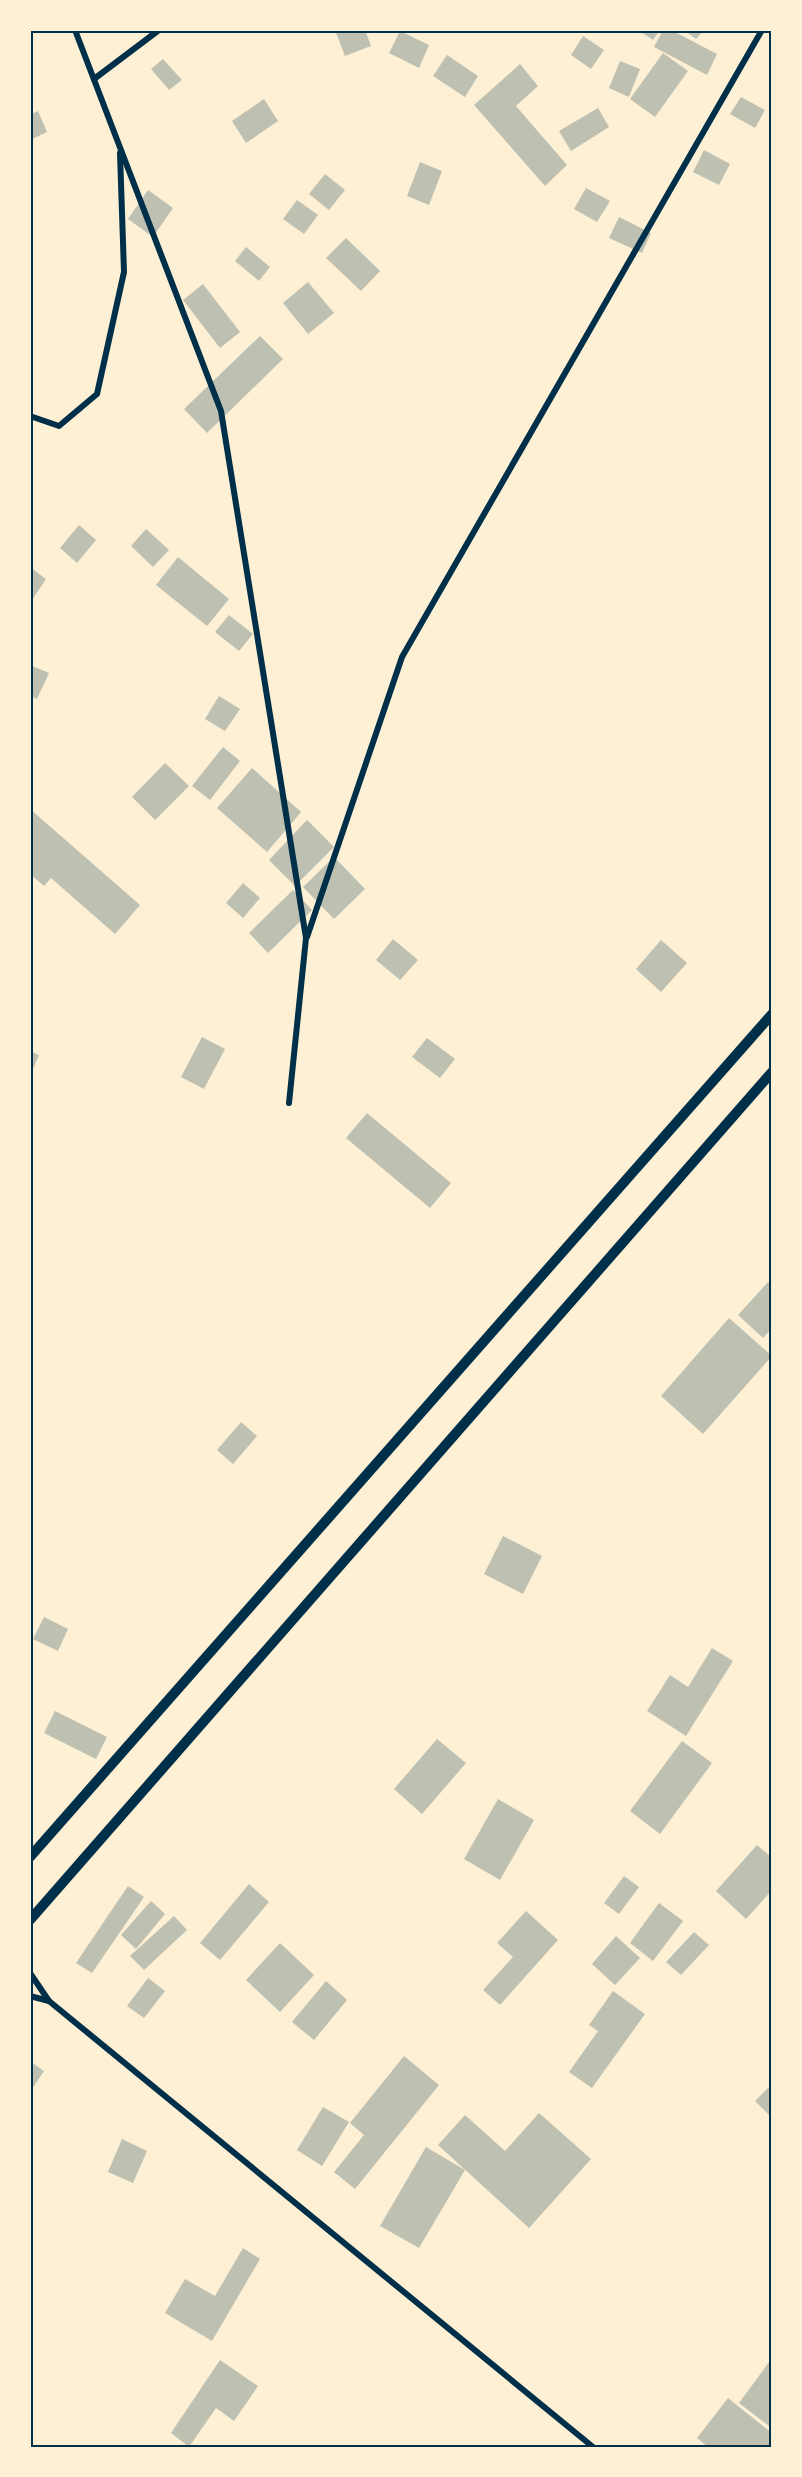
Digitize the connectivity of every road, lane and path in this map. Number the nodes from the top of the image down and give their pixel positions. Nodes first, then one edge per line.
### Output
1 (75, 30) edge
2 (159, 30) edge
3 (762, 30) edge
4 (94, 79) junction
5 (120, 147) junction
6 (30, 416) edge
7 (306, 938) junction
8 (772, 1014) edge
9 (772, 1072) edge
10 (289, 1102) dead end
11 (30, 1857) edge
12 (30, 1920) edge
13 (30, 1973) edge
14 (30, 1996) edge
15 (49, 2001) junction
16 (593, 2447) edge

1 - 4 street
2 - 4 street
3 - 7 street
4 - 5 street
5 - 6 street
5 - 7 street
7 - 10 street
8 - 11 street
9 - 12 street
13 - 15 street
14 - 15 street
15 - 16 street

